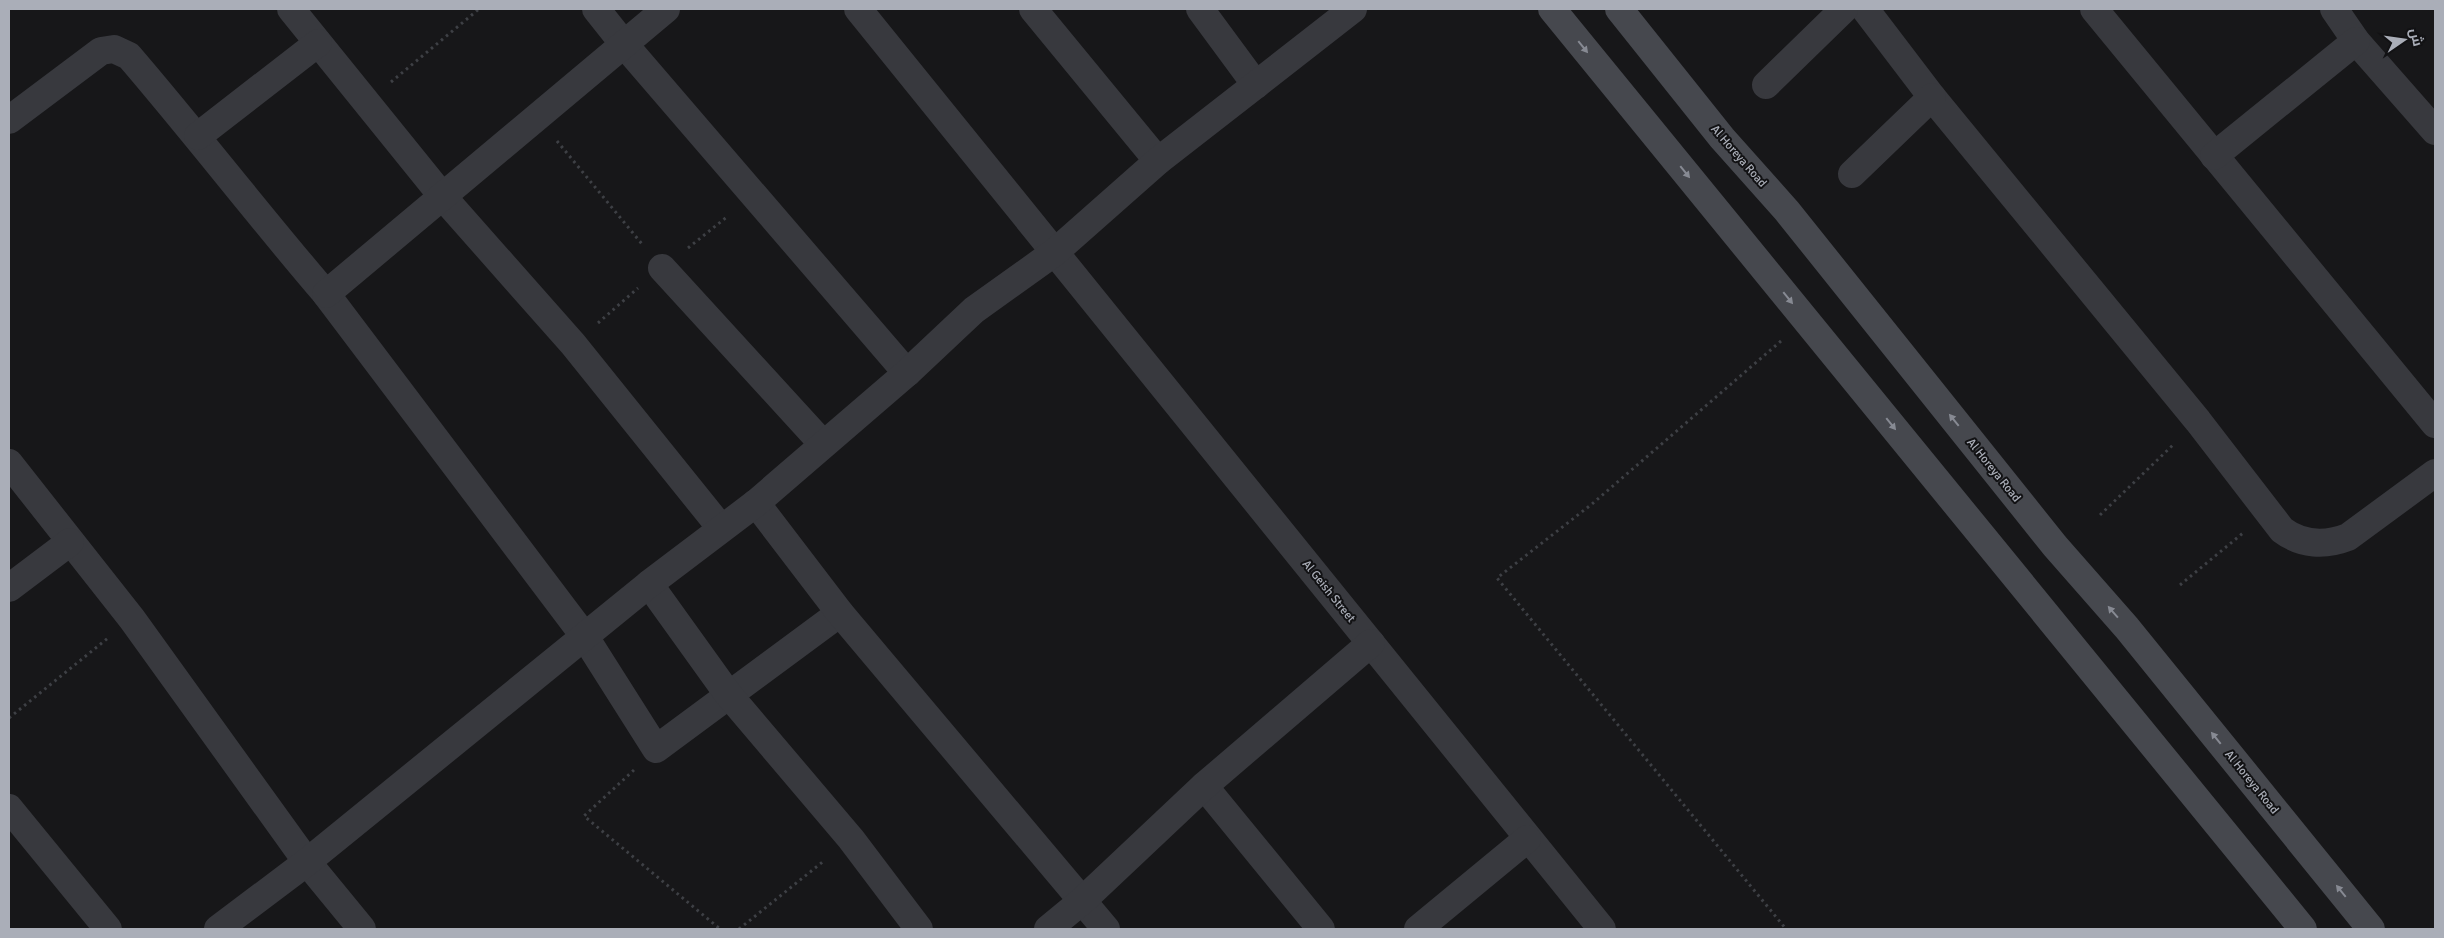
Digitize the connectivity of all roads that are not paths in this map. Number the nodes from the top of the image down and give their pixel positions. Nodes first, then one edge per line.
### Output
1 (291, 9) edge
2 (596, 9) edge
3 (666, 9) edge
4 (858, 9) edge
5 (1033, 9) edge
6 (1200, 9) edge
7 (1353, 9) edge
8 (1552, 9) edge
9 (1619, 9) edge
10 (1844, 9) edge
11 (1865, 9) edge
12 (2094, 9) edge
13 (2334, 9) edge
14 (2356, 41) junction
15 (318, 43) junction
16 (623, 43) junction
17 (1256, 85) junction
18 (1766, 85) dead end
19 (1932, 97) junction
20 (9, 120) edge
21 (2435, 131) edge
22 (198, 136) junction
23 (2214, 156) junction
24 (1158, 161) junction
25 (1852, 174) dead end
26 (444, 197) junction
27 (1055, 252) junction
28 (662, 268) road end
29 (326, 294) junction
30 (907, 373) junction
31 (2435, 424) edge
32 (823, 444) junction
33 (9, 464) edge
34 (2435, 473) edge
35 (756, 503) junction
36 (721, 528) junction
37 (70, 542) junction
38 (649, 584) junction
39 (9, 588) edge
40 (840, 613) junction
41 (584, 637) junction
42 (1371, 643) junction
43 (728, 694) junction
44 (1204, 786) junction
45 (9, 808) edge
46 (1527, 839) junction
47 (307, 862) junction
48 (1082, 901) junction
49 (108, 929) edge
50 (218, 929) edge
51 (362, 929) edge
52 (919, 929) edge
53 (1048, 929) edge
54 (1106, 929) edge
55 (1322, 929) edge
56 (1418, 929) edge
57 (1602, 929) edge
58 (2303, 929) edge
59 (2371, 929) edge

1 - 15 street
2 - 16 street
3 - 16 street
4 - 27 street, Al Geish Street
5 - 24 street
6 - 17 street
7 - 17 street
8 -> 58 main road
59 -> 9 main road, Al Horeya Road
10 - 18 street
11 - 19 street
12 - 23 street
13 - 14 street
14 - 21 street
14 - 23 street
15 - 22 street
15 - 26 street
16 - 26 street
16 - 30 street
17 - 24 street
19 - 25 street
19 - 34 street
20 - 22 street
22 - 29 street
23 - 31 street
24 - 27 street
26 - 29 street
26 - 36 street
27 - 30 street
27 - 42 street, Al Geish Street
28 - 32 street
29 - 41 street
30 - 32 street
32 - 35 street
33 - 37 street
35 - 36 street
35 - 40 street
36 - 38 street
37 - 39 street
37 - 47 street
38 - 41 street
38 - 43 street
40 - 43 street
40 - 48 street
41 - 43 street
41 - 47 street
42 - 44 street
42 - 46 street, Al Geish Street
43 - 52 street
44 - 48 street
44 - 55 street
45 - 49 street
46 - 56 street
46 - 57 street, Al Geish Street
47 - 50 street
47 - 51 street
48 - 53 street
48 - 54 street

